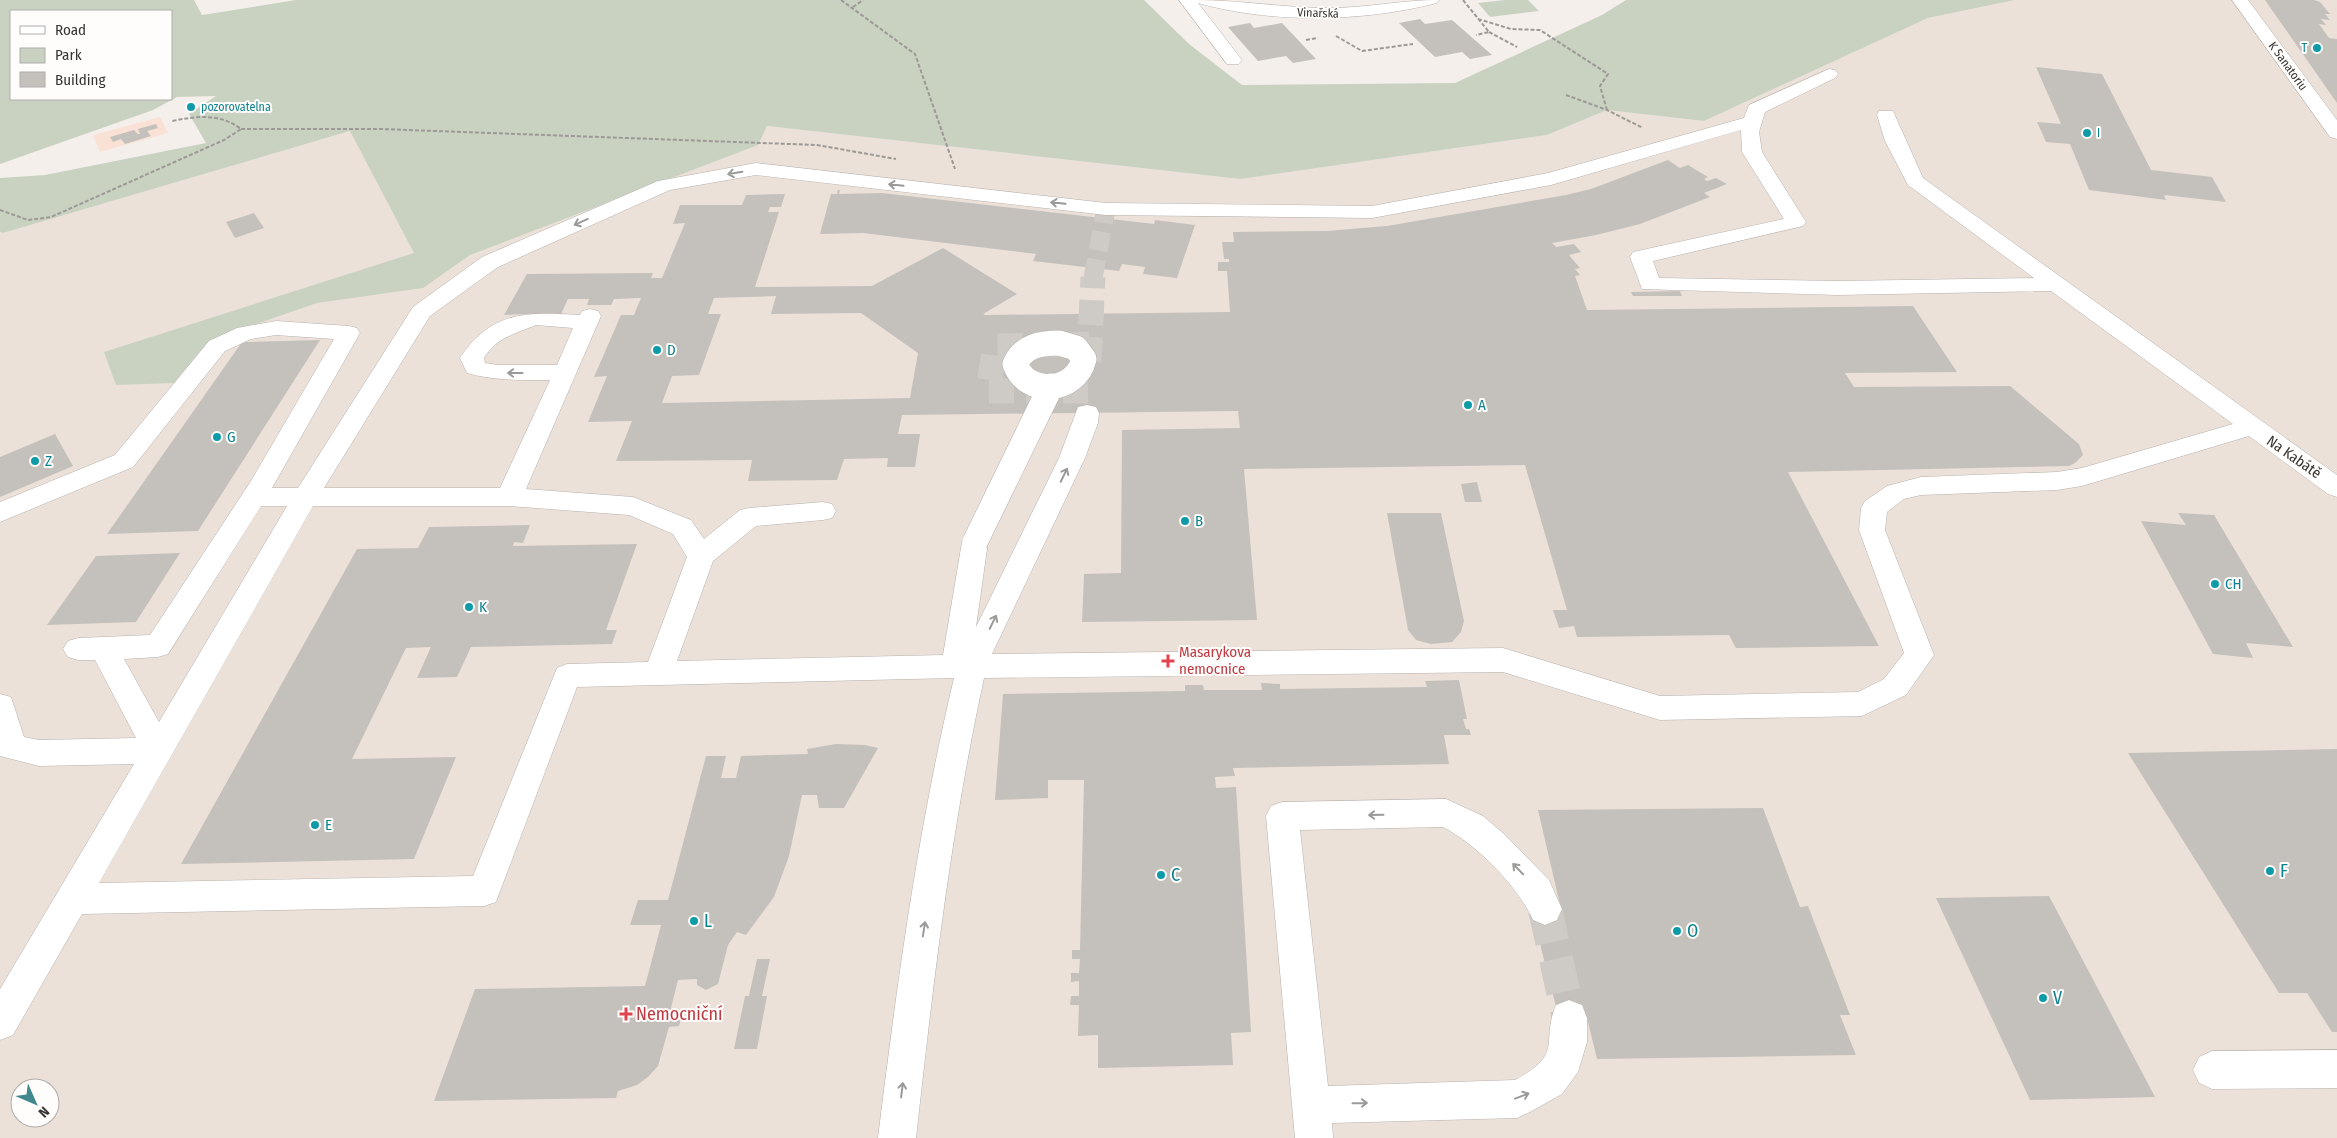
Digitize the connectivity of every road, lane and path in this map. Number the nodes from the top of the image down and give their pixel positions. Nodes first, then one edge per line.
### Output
1 (841, 0) edge
2 (863, 0) edge
3 (1187, 0) edge
4 (1204, 0) edge
5 (1431, 0) edge
6 (1463, 0) edge
7 (2240, 0) edge
8 (853, 7) junction
9 (1478, 19) junction
10 (1489, 32) junction
11 (1334, 34) dead end
12 (1476, 35) dead end
13 (1413, 44) dead end
14 (1517, 48) dead end
15 (1233, 60) dead end
16 (1829, 74) dead end
17 (1566, 94) dead end
18 (1607, 110) junction
19 (1886, 115) dead end
20 (172, 121) dead end
21 (1752, 121) junction
22 (241, 129) junction
23 (2337, 133) edge
24 (1675, 144) junction
25 (900, 159) dead end
26 (946, 167) dead end
27 (955, 169) junction
28 (963, 193) junction
29 (0, 210) edge
30 (2058, 284) junction
31 (564, 372) junction
32 (1051, 386) dead end
33 (1087, 413) dead end
34 (2252, 427) junction
35 (2337, 488) edge
36 (253, 497) junction
37 (508, 497) junction
38 (305, 498) junction
39 (823, 511) dead end
40 (0, 513) edge
41 (701, 556) junction
42 (964, 666) junction
43 (658, 673) junction
44 (0, 706) edge
45 (158, 750) junction
46 (72, 899) junction
47 (1545, 909) tunnel mouth
48 (1569, 1018) tunnel mouth
49 (0, 1022) edge
50 (2337, 1069) edge
51 (2212, 1070) dead end
52 (1313, 1121) edge
53 (896, 1138) edge

1 - 8 path
2 - 8 path
3 - 15 street
4 - 5 street, Vinařská
6 - 9 path
7 - 23 street, K Sanatoriu
8 - 27 path
9 - 10 path
9 - 18 path
10 - 12 path
10 - 14 path
11 - 13 path
16 - 21 street
17 - 18 path
18 - 24 path
19 - 30 street, Na Kabátě
20 - 22 path
21 - 24 street
21 - 30 street
22 - 25 path
22 - 29 path
24 -> 28 street
26 - 27 path
27 - 28 path
28 -> 38 street
30 - 34 street, Na Kabátě
31 -> 31 street
31 - 37 street
32 - 42 street, bridge
42 -> 33 street
34 - 35 street, Na Kabátě
34 - 42 street
36 - 38 street
36 - 40 street
36 - 45 street
37 - 38 street
37 - 41 street
38 - 45 street
39 - 41 street
41 - 43 street
42 - 43 street
53 -> 42 street
43 - 46 street
44 - 45 street
45 - 46 street
46 - 49 street
47 -> 52 street
52 -> 48 street
50 - 51 street

